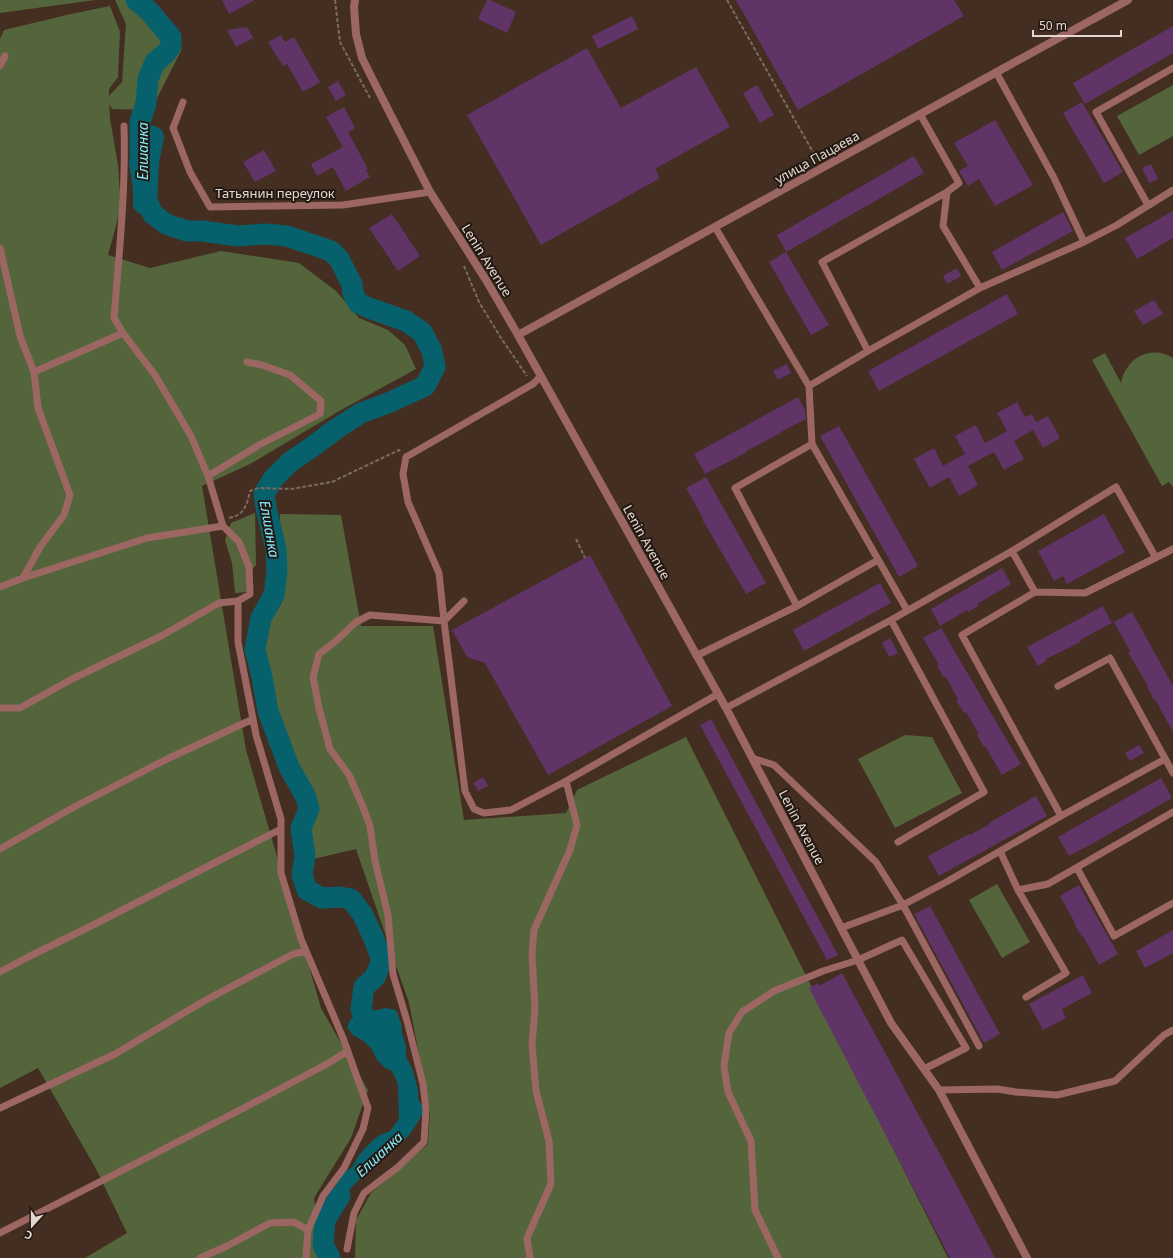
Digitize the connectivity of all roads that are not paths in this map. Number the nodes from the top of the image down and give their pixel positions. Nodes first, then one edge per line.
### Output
1 (355, 0) edge
2 (1128, 0) edge
3 (6, 56) dead end
4 (0, 66) edge
5 (1173, 68) edge
6 (996, 72) junction
7 (183, 102) dead end
8 (920, 114) junction
9 (124, 126) dead end
10 (1173, 190) edge
11 (430, 192) junction
12 (947, 192) junction
13 (1148, 205) junction
14 (715, 227) junction
15 (1084, 242) junction
16 (0, 248) edge
17 (980, 288) junction
18 (123, 334) junction
19 (518, 335) junction
20 (868, 351) junction
21 (247, 362) dead end
22 (34, 372) junction
23 (541, 376) junction
24 (809, 386) junction
25 (812, 444) junction
26 (208, 476) junction
27 (223, 524) junction
28 (1173, 549) edge
29 (1012, 551) junction
30 (1156, 558) junction
31 (878, 560) junction
32 (23, 578) junction
33 (0, 587) edge
34 (1036, 592) junction
35 (464, 601) dead end
36 (238, 602) junction
37 (797, 606) junction
38 (907, 610) junction
39 (891, 620) junction
40 (444, 621) junction
41 (696, 656) junction
42 (1058, 686) dead end
43 (718, 694) junction
44 (0, 708) edge
45 (726, 708) junction
46 (253, 719) junction
47 (752, 758) junction
48 (1165, 759) junction
49 (1173, 773) edge
50 (566, 781) junction
51 (1173, 812) edge
52 (1061, 816) junction
53 (281, 829) junction
54 (898, 842) dead end
55 (0, 849) edge
56 (1000, 852) junction
57 (1077, 868) junction
58 (1018, 890) junction
59 (1173, 902) edge
60 (903, 905) junction
61 (841, 928) junction
62 (306, 951) junction
63 (858, 960) junction
64 (0, 972) edge
65 (1026, 996) dead end
66 (1173, 1030) edge
67 (979, 1046) dead end
68 (348, 1051) junction
69 (924, 1069) junction
70 (939, 1090) junction
71 (0, 1108) edge
72 (308, 1230) junction
73 (0, 1234) edge
74 (347, 1249) dead end
75 (200, 1258) edge
76 (306, 1258) edge
77 (530, 1258) edge
78 (778, 1258) edge
79 (1027, 1258) edge

1 - 11 street, Lenin Avenue
2 - 6 street, улица Пацаева
3 - 4 lane
5 - 13 lane
6 - 8 street, улица Пацаева
6 - 15 lane
7 - 11 lane, Татьянин переулок
8 - 12 lane
8 - 14 street, улица Пацаева
9 - 18 lane
10 - 13 lane
11 - 19 street, Lenin Avenue
12 - 17 lane
12 - 20 lane
13 - 15 lane
14 - 19 street, улица Пацаева
14 - 24 lane
15 - 17 lane
16 - 22 lane
17 - 20 lane
18 - 22 lane
18 - 26 lane
19 - 23 street, Lenin Avenue
20 - 24 lane
21 - 26 lane
22 - 32 lane
23 - 40 lane
23 - 41 street, Lenin Avenue
24 - 25 lane
25 - 31 lane
25 - 37 lane
26 - 27 lane
27 - 32 lane
27 - 36 lane
28 - 30 lane
29 - 30 lane
29 - 34 lane
29 - 38 lane
30 - 34 lane
31 - 37 lane
31 - 38 lane
32 - 33 lane
34 - 52 lane
35 - 40 lane
36 - 44 lane
36 - 46 lane
37 - 41 lane
38 - 39 lane
39 - 45 lane
39 - 54 lane
40 - 50 lane
40 - 74 lane
41 - 43 street, Lenin Avenue
42 - 48 lane
43 - 45 street, Lenin Avenue
43 - 50 lane
45 - 47 street, Lenin Avenue
46 - 53 lane
46 - 55 lane
47 - 60 lane
47 - 61 street, Lenin Avenue
48 - 49 lane
48 - 52 lane
50 - 77 lane
51 - 57 lane
52 - 56 lane
53 - 62 lane
53 - 64 lane
56 - 58 lane
56 - 60 lane
57 - 58 lane
57 - 59 lane
58 - 65 lane
60 - 61 lane
60 - 67 lane
61 - 63 street, Lenin Avenue
62 - 68 lane
62 - 71 lane
63 - 69 street, Lenin Avenue
63 - 69 lane
63 - 78 lane
66 - 70 lane
68 - 72 lane
68 - 73 lane
69 - 70 street, Lenin Avenue
70 - 79 street, Lenin Avenue
72 - 75 lane
72 - 76 lane

